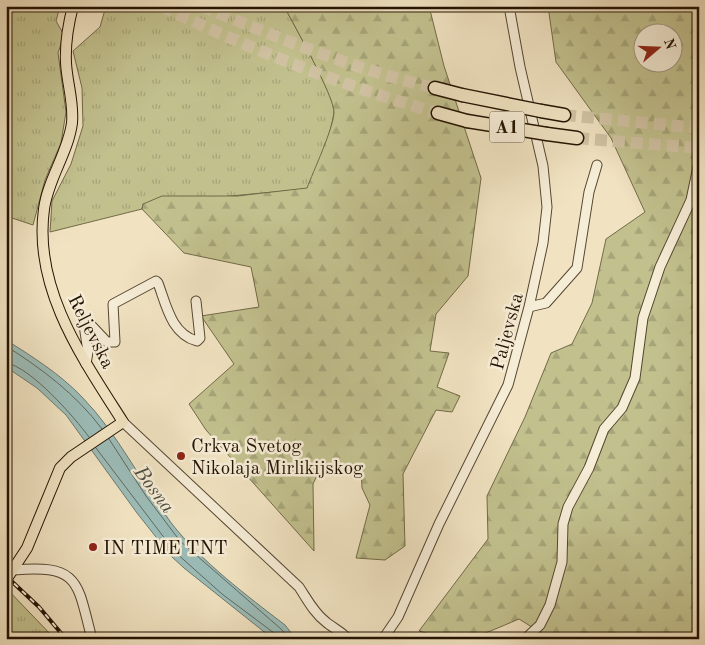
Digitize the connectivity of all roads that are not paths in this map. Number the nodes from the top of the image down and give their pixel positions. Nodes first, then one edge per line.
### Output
1 (73, 6) edge
2 (509, 6) edge
3 (435, 88) tunnel mouth
4 (438, 113) tunnel mouth
5 (564, 115) tunnel mouth
6 (577, 138) tunnel mouth
7 (699, 162) edge
8 (597, 165) dead end
9 (196, 302) dead end
10 (530, 307) junction
11 (86, 364) junction
12 (119, 425) junction
13 (14, 570) junction
14 (6, 580) edge
15 (92, 639) edge
16 (348, 639) edge
17 (383, 639) edge
18 (526, 639) edge

1 - 11 main road, Reljevska
2 - 10 street, Paljevska
3 - 5 highway, A1, bridge
4 - 6 highway, A1, bridge
7 - 18 street
8 - 10 street
9 - 11 street
10 - 17 street, Paljevska
11 - 12 main road, Reljevska
12 - 13 main road
12 - 16 street
13 - 14 main road
13 - 15 street

